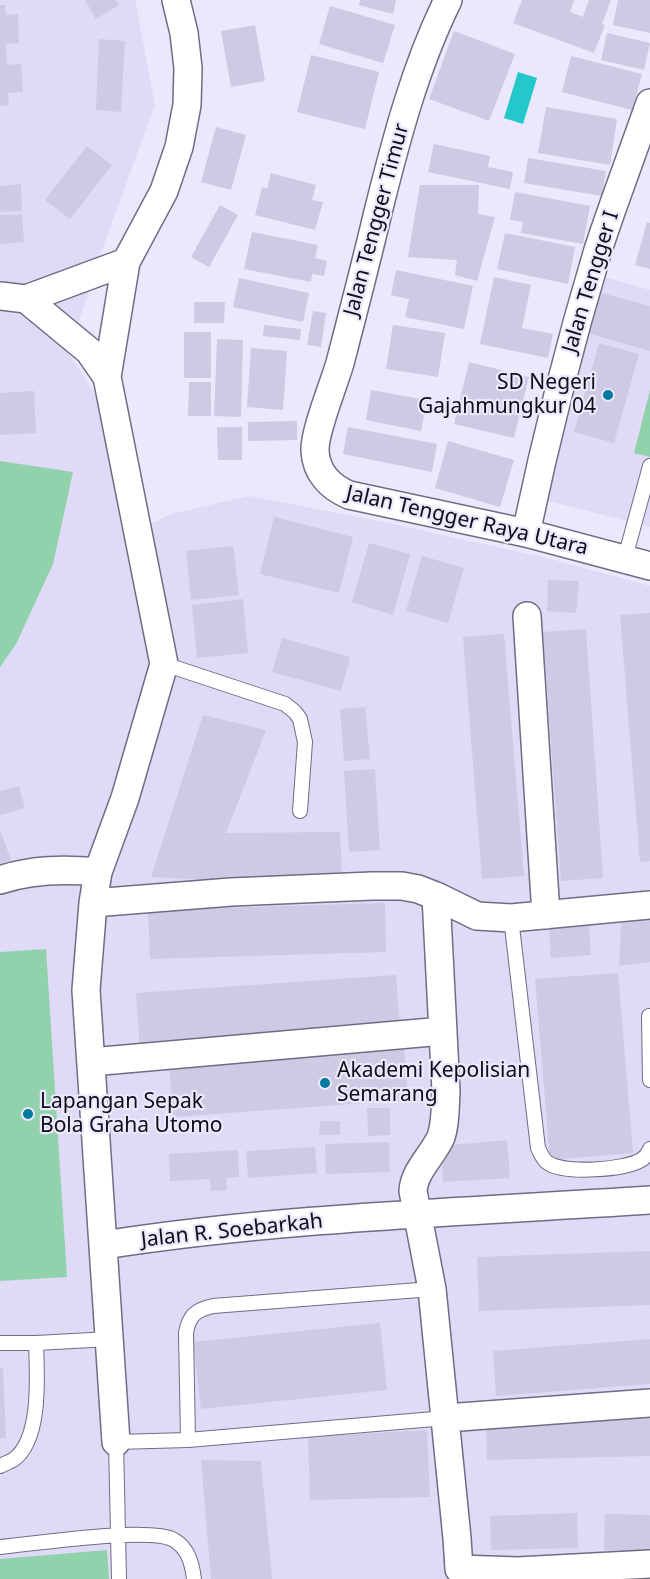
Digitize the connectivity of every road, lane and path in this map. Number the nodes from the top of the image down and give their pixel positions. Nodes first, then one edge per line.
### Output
1 (176, 0) edge
2 (448, 0) edge
3 (650, 103) edge
4 (126, 262) junction
5 (13, 297) edge
6 (107, 377) junction
7 (315, 443) joint
8 (650, 466) edge
9 (526, 533) junction
10 (638, 562) edge
11 (527, 616) dead end
12 (164, 664) junction
13 (300, 811) dead end
14 (98, 872) junction
15 (0, 880) edge
16 (436, 896) junction
17 (93, 903) junction
18 (650, 905) edge
19 (546, 915) junction
20 (511, 918) junction
21 (649, 1016) edge
22 (443, 1031) junction
23 (91, 1062) junction
24 (650, 1080) edge
25 (650, 1149) edge
26 (650, 1200) edge
27 (418, 1215) junction
28 (104, 1245) junction
29 (432, 1289) junction
30 (110, 1340) junction
31 (36, 1342) junction
32 (0, 1343) edge
33 (650, 1403) edge
34 (446, 1418) junction
35 (188, 1440) junction
36 (116, 1442) junction
37 (0, 1466) edge
38 (118, 1535) junction
39 (0, 1547) edge
40 (650, 1564) edge
41 (460, 1574) edge
42 (119, 1579) edge
43 (194, 1579) edge

1 - 4 street
2 - 7 street, Jalan Tengger Timur
3 - 9 street, Jalan Tengger I
4 - 5 street
4 - 6 street
5 - 6 street
6 - 12 street
7 - 9 street, Jalan Tengger Raya Utara
8 - 10 lane
9 - 10 street, Jalan Tengger Raya Utara
11 - 19 street
12 - 13 lane
12 - 14 street
14 - 15 street
14 - 17 street
16 - 17 street
16 - 20 street
16 - 22 street
17 - 23 street
18 - 19 street
19 - 20 street
20 - 25 lane
21 - 24 lane
22 - 23 street
22 - 27 street
23 - 28 street
26 - 27 street, Jalan R. Soebarkah
27 - 28 street, Jalan R. Soebarkah
27 - 29 street
28 - 30 street
29 - 34 street
29 - 35 lane
30 - 31 lane
30 - 36 street
31 - 32 lane
31 - 37 lane
33 - 34 street
34 - 35 lane
34 - 41 street
35 - 36 lane
36 - 38 lane
38 - 39 lane
38 - 42 lane
38 - 43 lane
40 - 41 street

